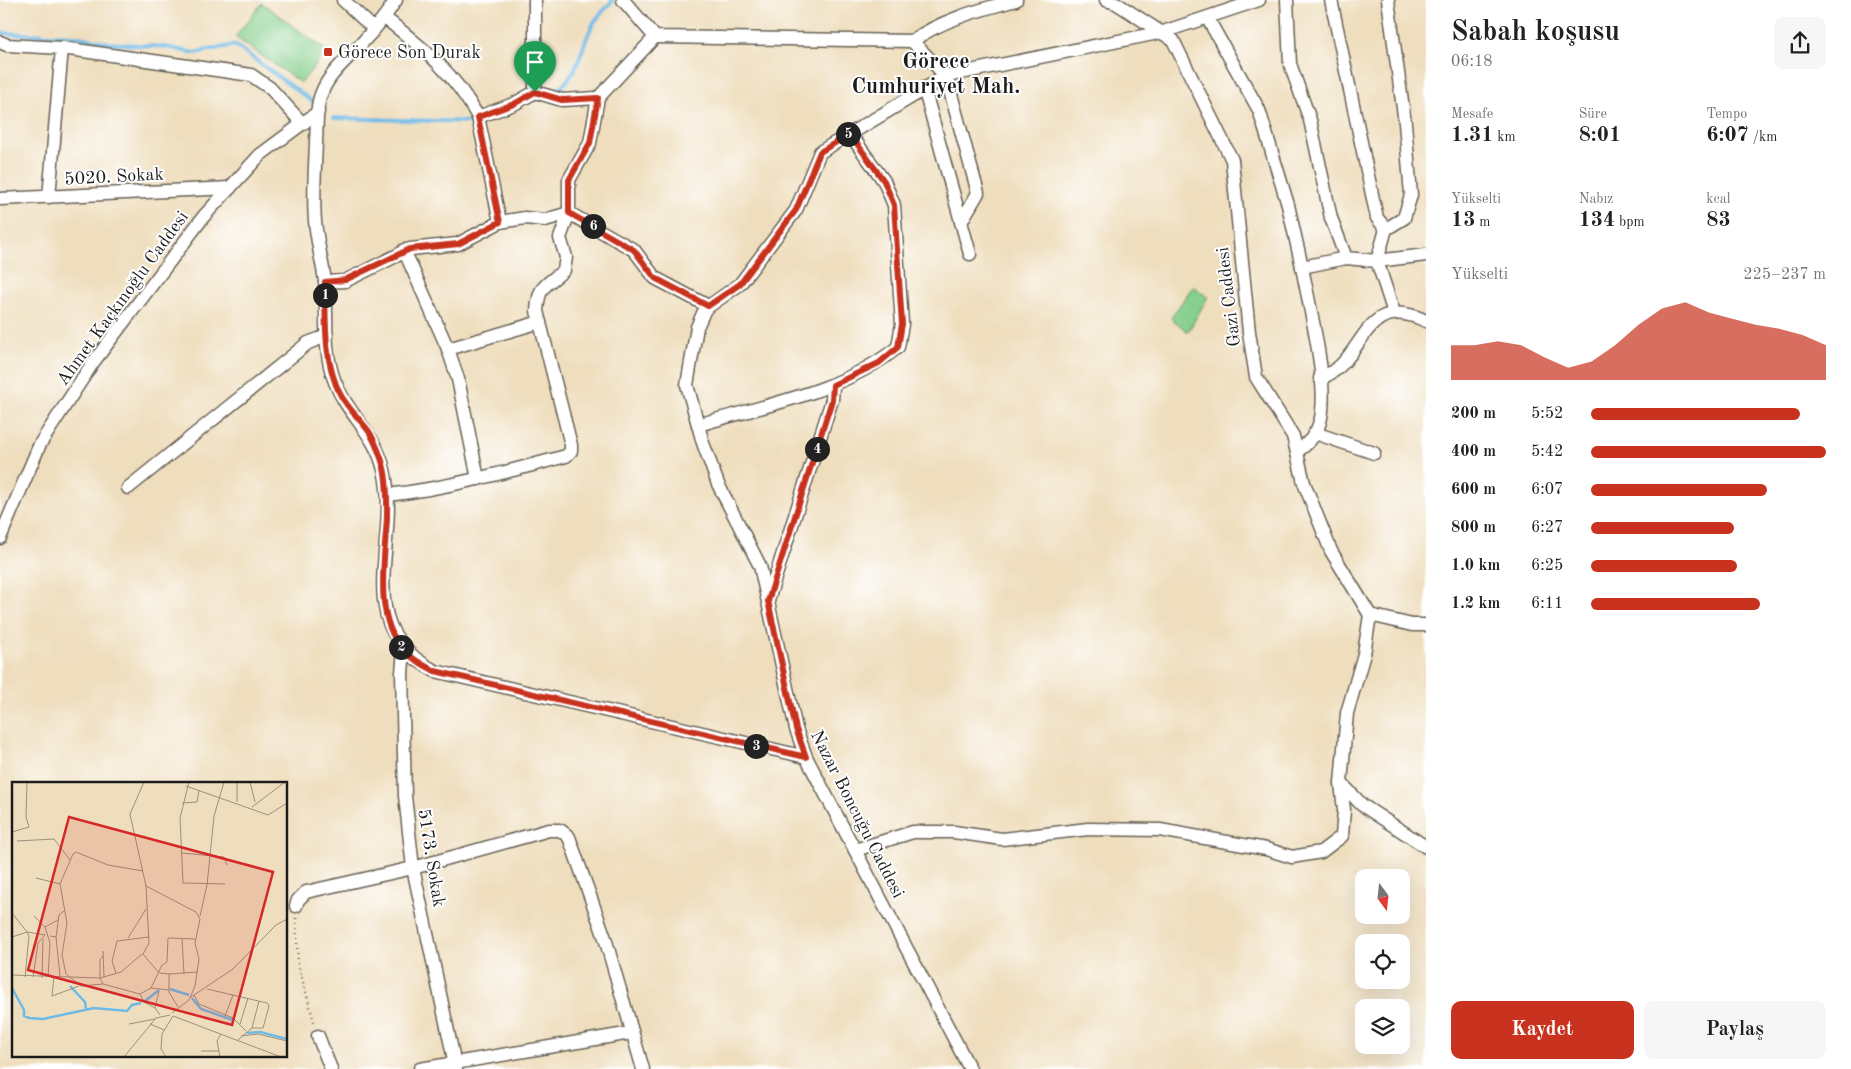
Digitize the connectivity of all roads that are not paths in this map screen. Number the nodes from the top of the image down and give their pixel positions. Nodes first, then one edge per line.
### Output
1 (343, 0) edge
2 (396, 0) edge
3 (535, 0) edge
4 (623, 0) edge
5 (1016, 0) edge
6 (1106, 0) edge
7 (1287, 0) edge
8 (1330, 0) edge
9 (1388, 0) edge
10 (1254, 1) edge
11 (385, 18) junction
12 (1208, 19) junction
13 (374, 28) junction
14 (1163, 32) junction
15 (656, 37) junction
16 (912, 41) junction
17 (0, 42) edge
18 (62, 48) junction
19 (946, 76) junction
20 (924, 88) junction
21 (542, 94) junction
22 (598, 98) junction
23 (318, 112) junction
24 (478, 117) junction
25 (303, 124) junction
26 (850, 134) junction
27 (230, 188) junction
28 (49, 197) junction
29 (0, 199) edge
30 (569, 213) junction
31 (500, 222) junction
32 (961, 222) junction
33 (1386, 229) junction
34 (404, 250) junction
35 (970, 254) dead end
36 (1426, 255) edge
37 (1346, 258) junction
38 (1377, 261) junction
39 (1302, 267) junction
40 (325, 282) junction
41 (708, 306) junction
42 (1394, 313) junction
43 (1426, 321) edge
44 (540, 322) junction
45 (327, 336) junction
46 (448, 349) junction
47 (1320, 378) junction
48 (833, 385) junction
49 (698, 425) junction
50 (1315, 433) junction
51 (1297, 451) junction
52 (1374, 453) dead end
53 (478, 479) junction
54 (128, 488) dead end
55 (388, 495) junction
56 (0, 538) edge
57 (768, 601) junction
58 (1370, 615) junction
59 (1426, 624) edge
60 (404, 650) junction
61 (806, 757) junction
62 (1341, 782) junction
63 (1426, 847) edge
64 (854, 850) junction
65 (413, 868) junction
66 (296, 906) road end
67 (631, 1033) junction
68 (318, 1036) road end
69 (456, 1066) edge
70 (331, 1069) edge
71 (420, 1069) edge
72 (643, 1069) edge
73 (970, 1069) edge

1 - 13 street
2 - 11 street
3 - 21 street
4 - 15 street
5 - 16 street
6 - 14 street, Gazi Caddesi
7 - 37 street
8 - 33 street
9 - 33 street
10 - 12 street
11 - 13 street
11 - 24 street
12 - 14 street
12 - 39 street
13 - 23 street
14 - 19 street
14 - 51 street, Gazi Caddesi
15 - 16 street
15 - 22 street
16 - 19 street
17 - 18 street
18 - 25 street
18 - 28 street
19 - 20 street
19 - 32 street
20 - 26 street
20 - 32 street
21 - 22 street
21 - 24 street
22 - 30 street
23 - 25 street, Ahmet Kaçkınoğlu Caddesi
23 - 40 street
24 - 31 street
25 - 27 street, Ahmet Kaçkınoğlu Caddesi
26 - 41 street
26 - 48 street
27 - 28 street, 5020. Sokak
27 - 56 street, Ahmet Kaçkınoğlu Caddesi
28 - 29 street, 5020. Sokak
30 - 31 street
30 - 41 street
30 - 44 street
31 - 34 street
32 - 35 street
33 - 38 street
34 - 40 street
34 - 46 street
36 - 38 street
37 - 38 street
37 - 39 street
38 - 42 street
39 - 47 street
40 - 45 street
41 - 49 street, Nazar Boncuğu Caddesi
42 - 43 street
42 - 47 street
44 - 46 street
44 - 53 street
45 - 54 street
45 - 55 street
46 - 53 street
47 - 50 street
48 - 49 street
48 - 57 street
49 - 57 street, Nazar Boncuğu Caddesi
50 - 51 street
50 - 52 street
51 - 58 street, Gazi Caddesi
53 - 55 street
55 - 60 street
57 - 61 street, Nazar Boncuğu Caddesi
58 - 59 street
58 - 62 street
60 - 61 street
60 - 65 street, 5173. Sokak
61 - 64 street, Nazar Boncuğu Caddesi
62 - 63 street
62 - 64 street
64 - 73 street, Nazar Boncuğu Caddesi
65 - 66 street
65 - 67 street
65 - 69 street, 5173. Sokak
67 - 69 street
67 - 72 street
68 - 70 street
69 - 71 street

